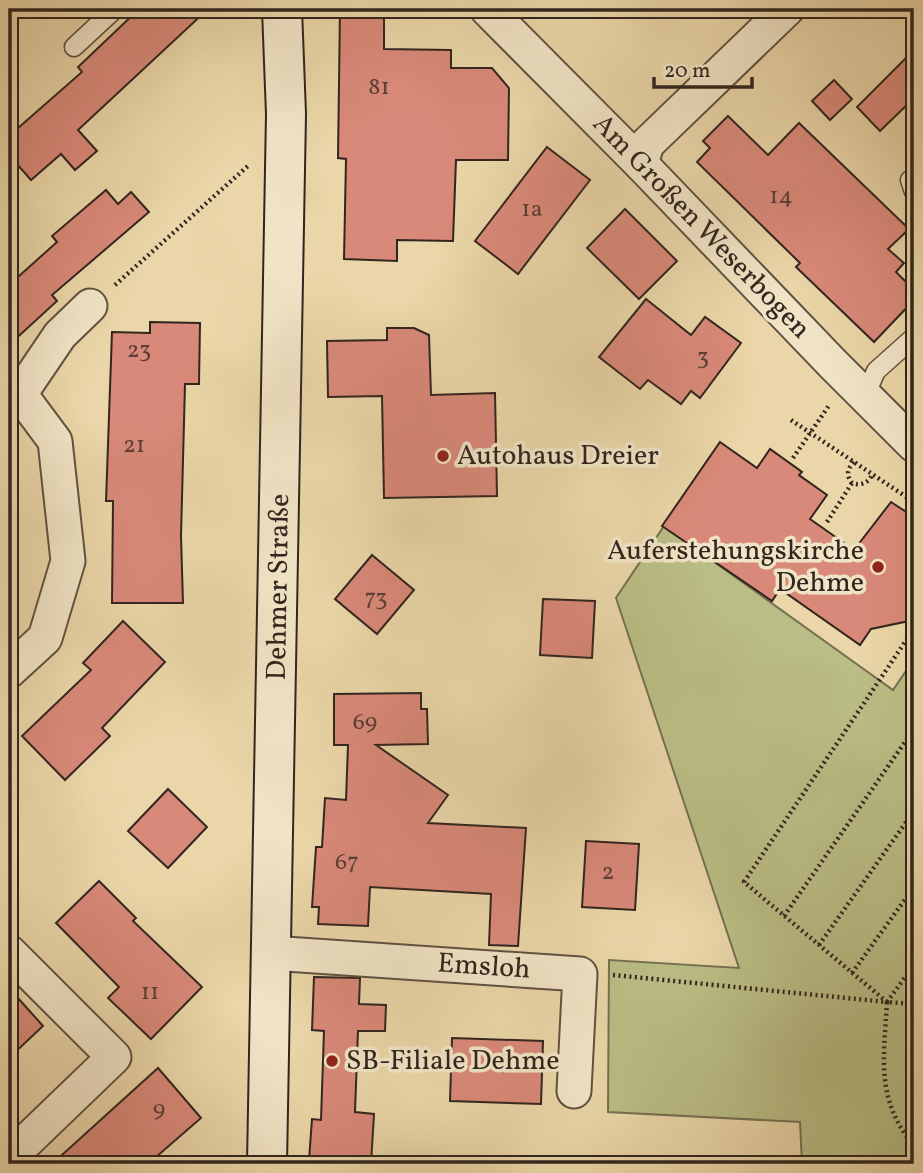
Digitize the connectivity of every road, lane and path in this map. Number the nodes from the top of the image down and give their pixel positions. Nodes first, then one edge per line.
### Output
1 (115, 9) edge
2 (282, 9) edge
3 (487, 9) edge
4 (787, 9) edge
5 (74, 47) dead end
6 (251, 163) dead end
7 (641, 164) junction
8 (90, 306) joint
9 (914, 337) edge
10 (865, 396) junction
11 (832, 402) dead end
12 (791, 420) dead end
13 (811, 435) junction
14 (914, 445) edge
15 (793, 458) dead end
16 (854, 462) junction
17 (872, 475) junction
18 (852, 483) junction
19 (914, 488) edge
20 (912, 501) edge
21 (907, 507) dead end
22 (827, 522) dead end
23 (914, 633) edge
24 (9, 671) edge
25 (914, 729) edge
26 (914, 811) edge
27 (914, 887) edge
28 (784, 916) junction
29 (819, 945) junction
30 (9, 952) edge
31 (271, 953) junction
32 (914, 965) edge
33 (852, 973) junction
34 (580, 974) junction
35 (887, 1002) junction
36 (914, 1004) edge
37 (575, 1091) dead end
38 (914, 1146) edge
39 (9, 1158) edge
40 (267, 1164) edge

1 - 5 lane
2 - 31 street, Dehmer Straße
3 - 7 street, Am Großen Weserbogen
4 - 7 street
6 - 8 path
7 - 10 street, Am Großen Weserbogen
8 - 24 street
9 - 10 lane
10 - 14 street, Am Großen Weserbogen
11 - 13 path
12 - 13 path
13 - 15 path
13 - 16 path
16 - 17 path
16 - 18 path
17 - 18 path
17 - 20 path
18 - 22 path
19 - 20 path
20 - 21 path
23 - 28 path
25 - 28 path
26 - 29 path
27 - 33 path
28 - 29 path
29 - 33 path
30 - 39 street
31 - 34 street, Emsloh
31 - 40 street, Dehmer Straße
32 - 35 path
33 - 35 path
34 - 35 path
34 - 37 street
35 - 36 path
35 - 38 path

